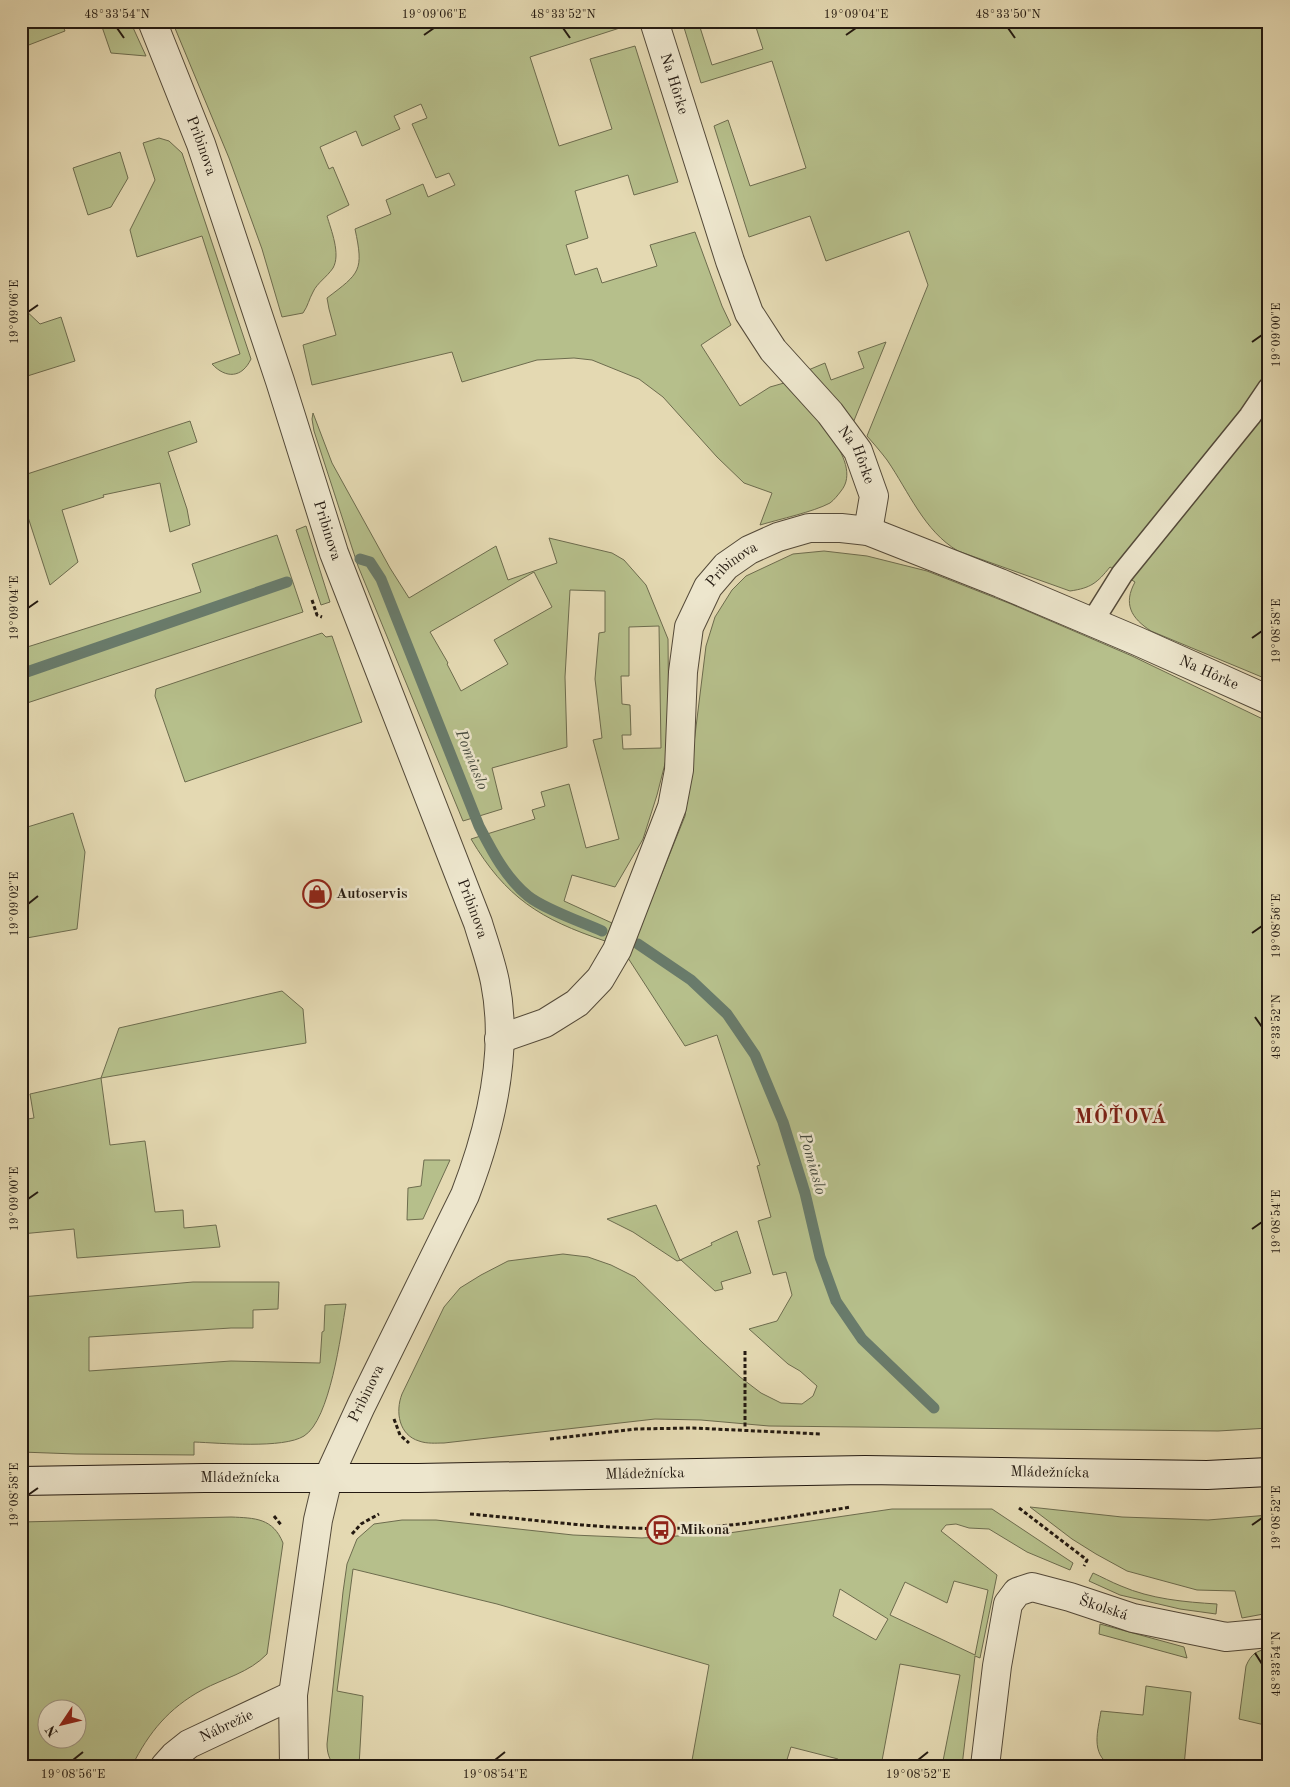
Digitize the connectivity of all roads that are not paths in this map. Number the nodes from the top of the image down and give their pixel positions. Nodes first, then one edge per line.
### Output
1 (152, 21) edge
2 (654, 21) edge
3 (1269, 388) edge
4 (868, 531) junction
5 (1092, 622) junction
6 (1269, 700) edge
7 (499, 1038) junction
8 (1269, 1472) edge
9 (328, 1478) junction
10 (21, 1481) edge
11 (1269, 1633) edge
12 (293, 1695) junction
13 (165, 1766) edge
14 (294, 1766) edge
15 (985, 1766) edge

1 - 7 street, Pribinova
2 - 4 street, Na Hôrke
3 - 5 lane
4 - 5 street, Na Hôrke
4 - 7 street, Pribinova
5 - 6 street, Na Hôrke
7 - 9 street, Pribinova
8 - 9 street, Mládežnícka
9 - 10 street, Mládežnícka
9 - 12 street, Pribinova
11 - 15 street, Školská
12 - 13 street, Nábrežie
12 - 14 street, Pribinova

